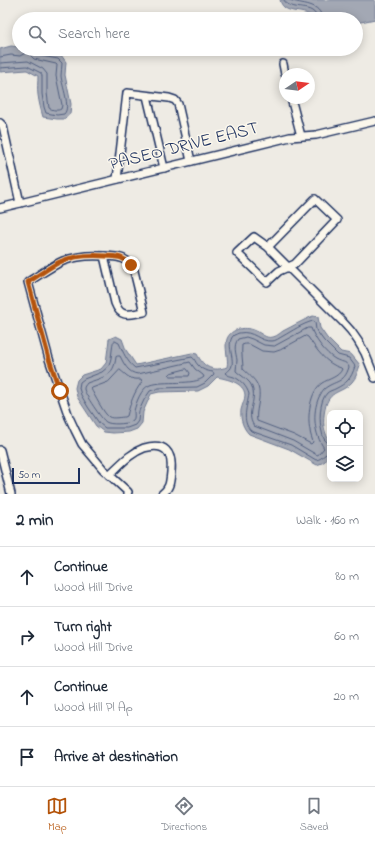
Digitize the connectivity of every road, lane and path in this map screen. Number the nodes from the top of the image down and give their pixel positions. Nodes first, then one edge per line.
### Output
1 (283, 64) dead end
2 (284, 68) edge
3 (147, 96) junction
4 (293, 104) edge
5 (375, 121) edge
6 (0, 123) edge
7 (301, 136) junction
8 (191, 161) junction
9 (164, 168) junction
10 (117, 179) junction
11 (20, 203) junction
12 (0, 208) edge
13 (268, 247) junction
14 (104, 256) junction
15 (288, 268) junction
16 (375, 378) edge
17 (0, 450) edge
18 (109, 475) junction
19 (129, 493) edge
20 (11, 494) edge
21 (162, 494) edge

1 - 2 street
3 - 8 street
3 - 9 street
3 - 10 street
4 - 7 street
5 - 7 street, PASEO DRIVE EAST
6 - 11 street
7 - 8 street, PASEO DRIVE EAST
8 - 9 street, PASEO DRIVE EAST
9 - 10 street, PASEO DRIVE EAST
10 - 11 street, PASEO DRIVE EAST
11 - 12 street, PASEO DRIVE EAST
13 - 15 street
13 - 15 street
13 - 15 street
14 - 14 street
14 - 18 street
15 - 16 street
17 - 20 street
18 - 19 street
18 - 21 street

